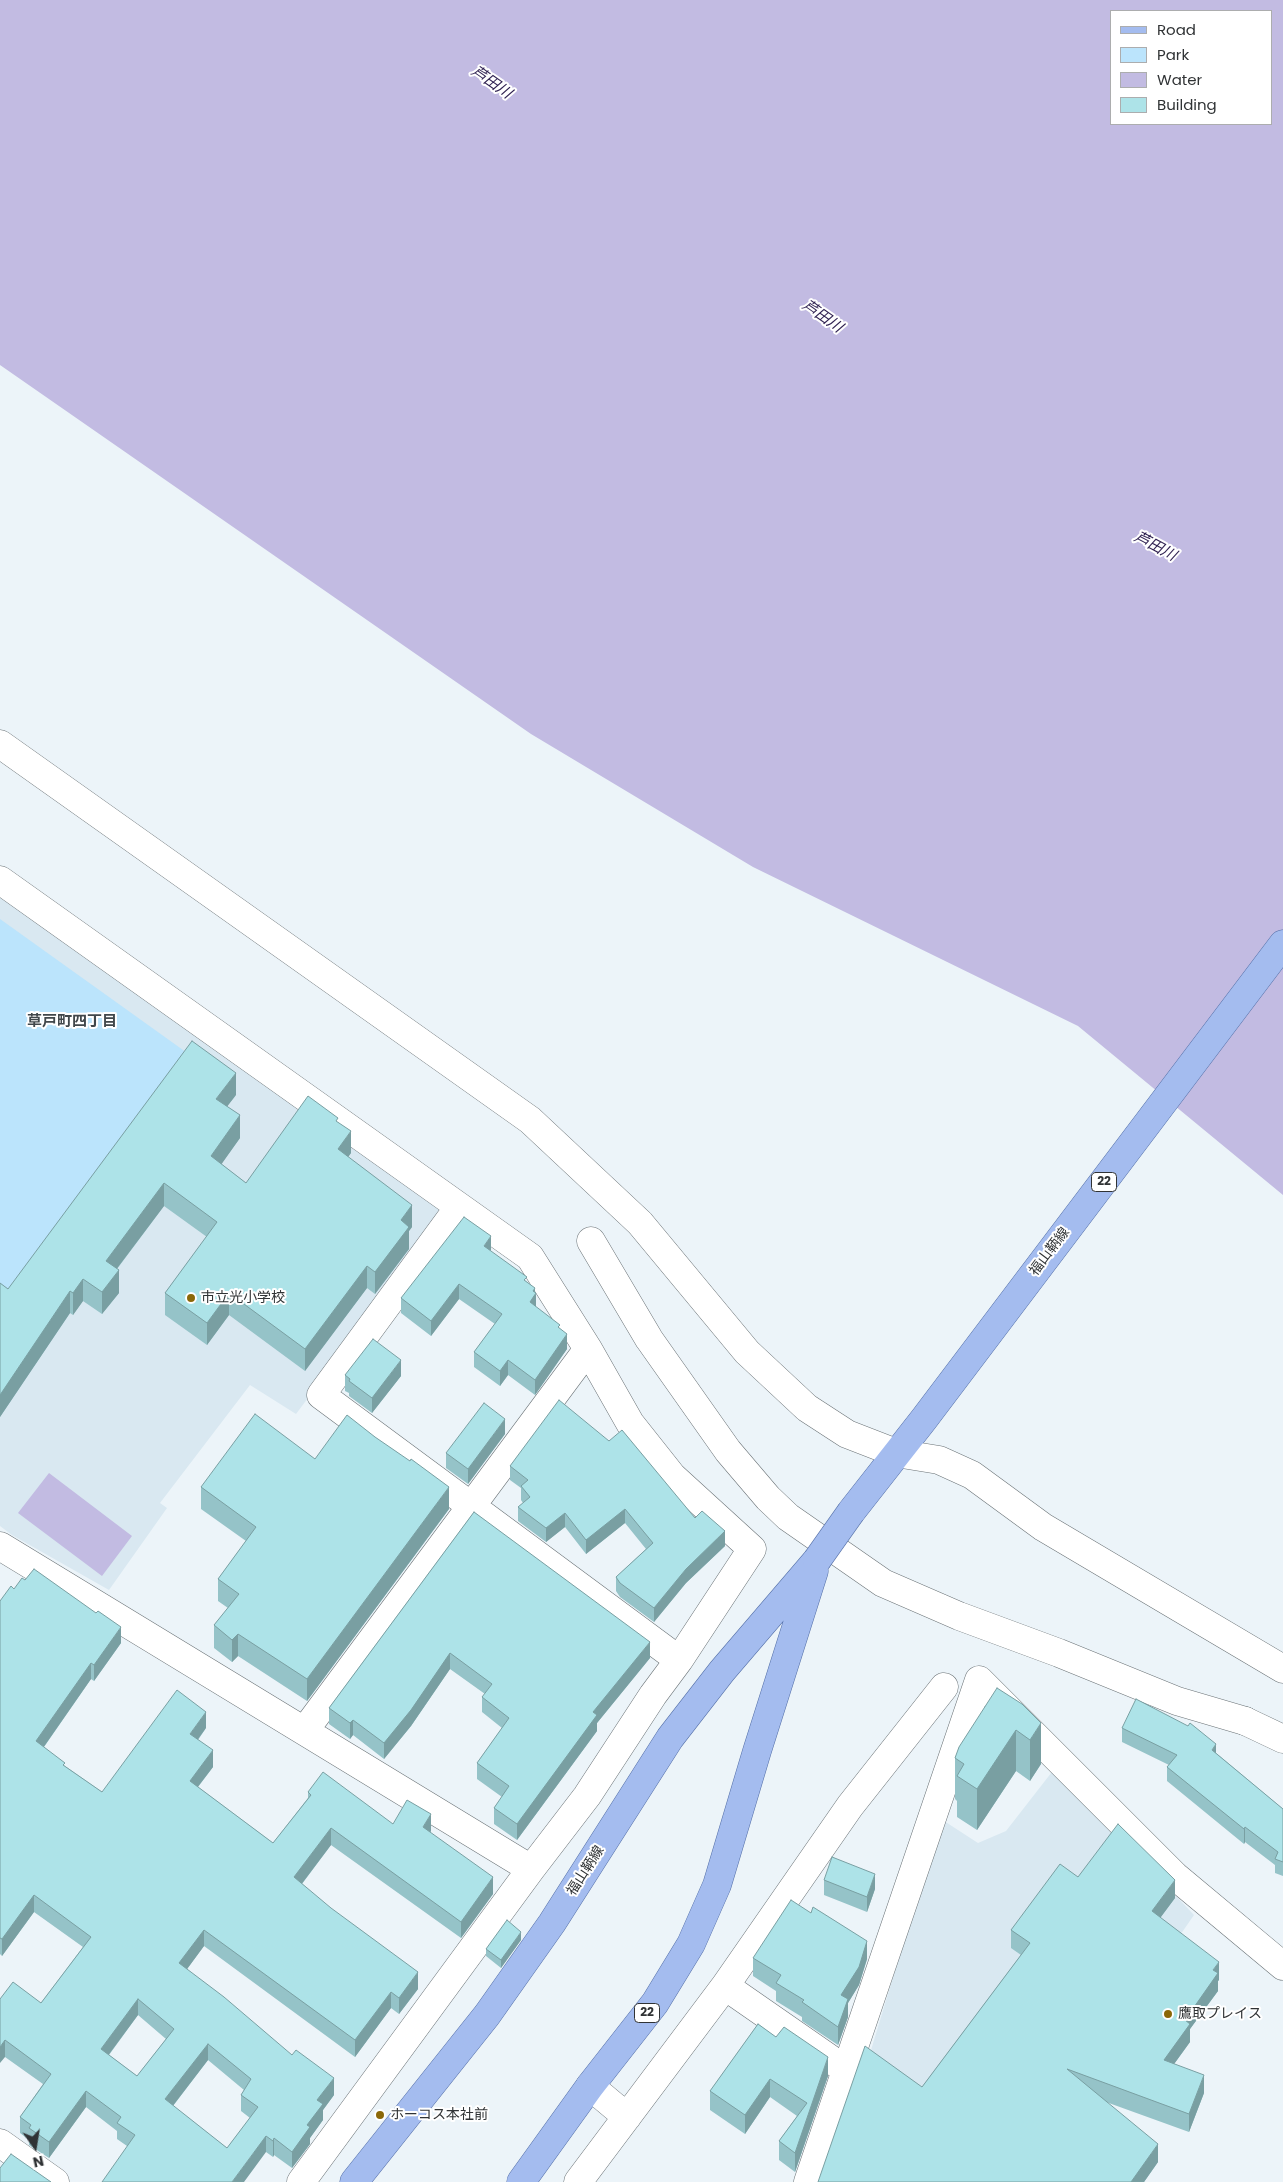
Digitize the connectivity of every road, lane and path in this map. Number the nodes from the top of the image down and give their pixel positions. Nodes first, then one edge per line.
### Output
1 (0, 744) edge
2 (0, 880) edge
3 (1283, 944) edge
4 (459, 1207) junction
5 (591, 1241) dead end
6 (588, 1349) junction
7 (896, 1453) junction
8 (470, 1506) junction
9 (2, 1552) edge
10 (817, 1560) junction
11 (679, 1660) junction
12 (1283, 1669) edge
13 (944, 1687) dead end
14 (305, 1730) junction
15 (1283, 1739) edge
16 (531, 1868) junction
17 (1283, 1966) edge
18 (725, 1986) junction
19 (846, 2070) junction
20 (590, 2086) junction
21 (627, 2117) junction
22 (0, 2143) edge
23 (55, 2182) edge
24 (301, 2182) edge
25 (354, 2182) edge
26 (521, 2182) edge
27 (578, 2182) edge
28 (808, 2182) edge

1 - 7 street
2 - 4 street
3 - 7 main road, 福山鞆線 / 22
4 - 6 street
4 - 8 street
5 - 15 street
6 - 8 street
6 - 11 street
7 - 10 main road, 福山鞆線 / 22, bridge
7 - 12 street
8 - 11 street
8 - 14 street
9 - 14 street
10 - 20 main road, 福山鞆線 / 22
10 - 25 main road, 福山鞆線 / 22
11 - 16 street
13 - 18 street
14 - 16 street
16 - 24 street
17 - 19 street
18 - 19 street
18 - 21 street
19 - 28 street
20 - 21 street
20 - 26 main road, 福山鞆線 / 22
21 - 27 street
22 - 23 street

